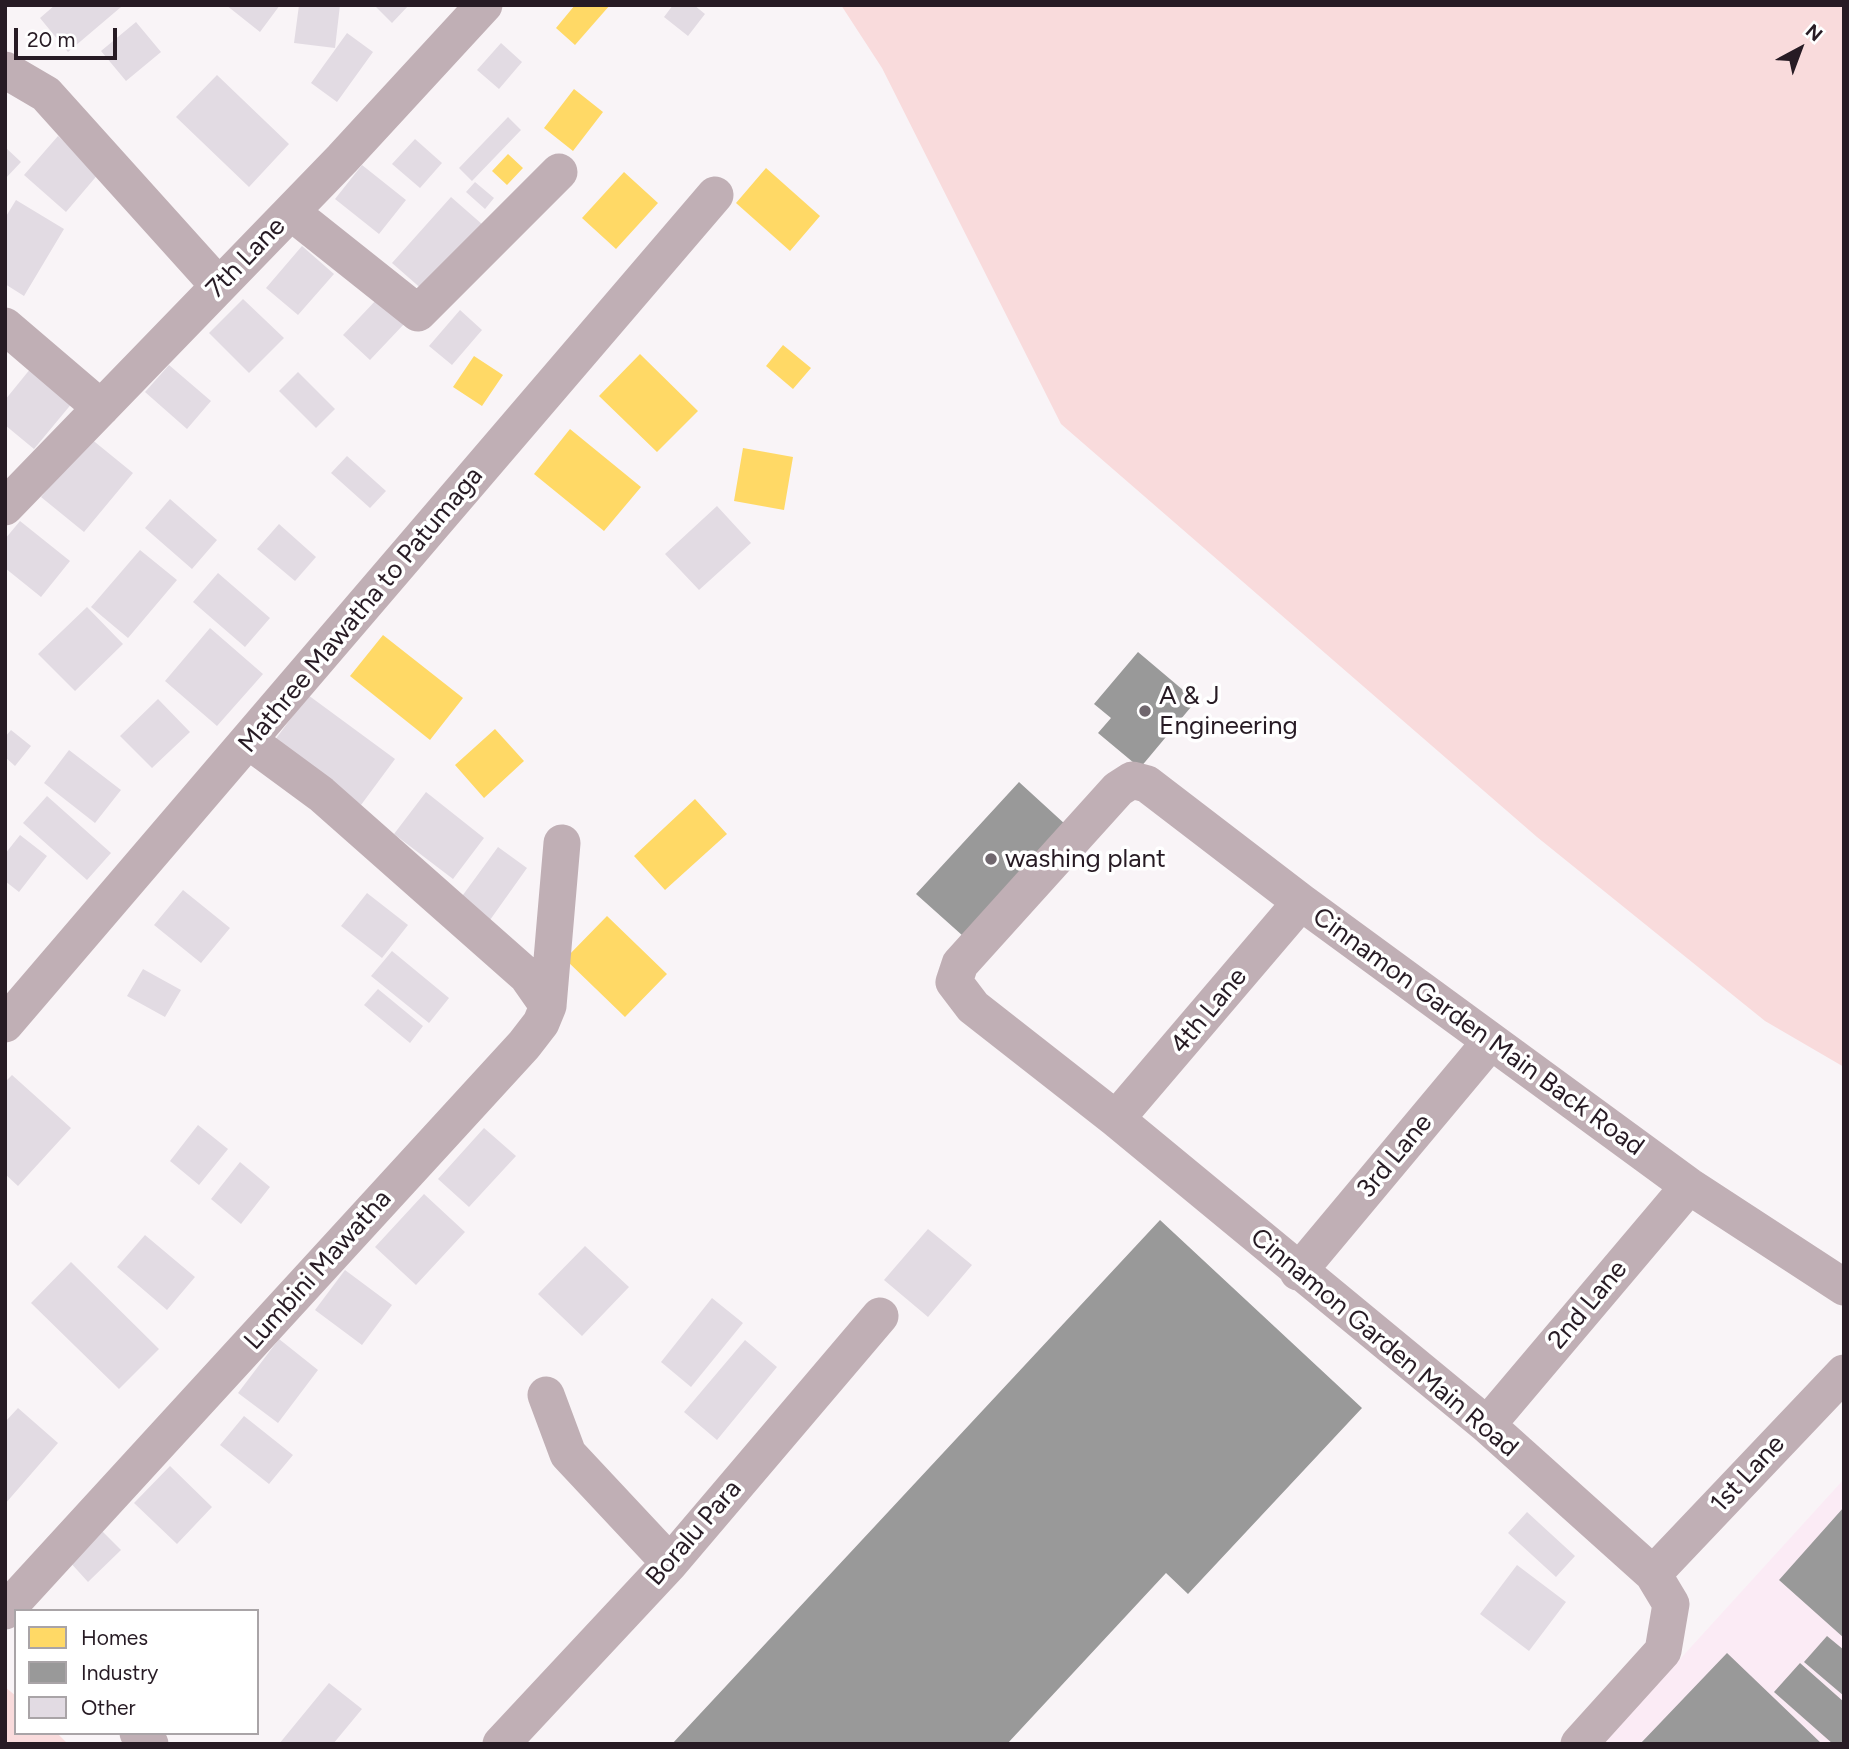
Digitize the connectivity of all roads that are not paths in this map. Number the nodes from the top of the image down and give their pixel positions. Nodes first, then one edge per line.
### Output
1 (484, 5) edge
2 (5, 70) edge
3 (559, 172) dead end
4 (715, 195) dead end
5 (291, 212) junction
6 (219, 286) junction
7 (5, 326) edge
8 (101, 408) junction
9 (5, 508) edge
10 (249, 741) junction
11 (562, 842) dead end
12 (1301, 902) junction
13 (954, 982) joint
14 (548, 1006) junction
15 (5, 1024) edge
16 (1491, 1041) junction
17 (1116, 1119) junction
18 (1689, 1186) junction
19 (1298, 1272) junction
20 (1844, 1287) edge
21 (880, 1316) dead end
22 (1844, 1373) edge
23 (546, 1395) dead end
24 (1488, 1425) junction
25 (670, 1563) junction
26 (1653, 1574) junction
27 (5, 1613) edge
28 (501, 1744) edge
29 (1579, 1744) edge

1 - 5 street, 7th Lane
2 - 6 street
3 - 5 street
4 - 10 street, Mathree Mawatha to Patumaga
5 - 6 street, 7th Lane
6 - 8 street, 7th Lane
7 - 8 street
8 - 9 street, 7th Lane
10 - 14 street
10 - 15 street, Mathree Mawatha to Patumaga
11 - 14 street
12 - 13 street, Cinnamon Garden Main Back Road
12 - 16 street, Cinnamon Garden Main Back Road
12 - 17 street, 4th Lane
13 - 17 street, Cinnamon Garden Main Road
14 - 27 street, Lumbini Mawatha
16 - 18 street, Cinnamon Garden Main Back Road
16 - 19 street, 3rd Lane
17 - 19 street, Cinnamon Garden Main Road
18 - 20 street, Cinnamon Garden Main Back Road
18 - 24 street, 2nd Lane
19 - 24 street, Cinnamon Garden Main Road
21 - 25 street, Boralu Para
22 - 26 street, 1st Lane
23 - 25 street
24 - 26 street, Cinnamon Garden Main Road
25 - 28 street, Boralu Para
26 - 29 street, Cinnamon Garden Main Road

